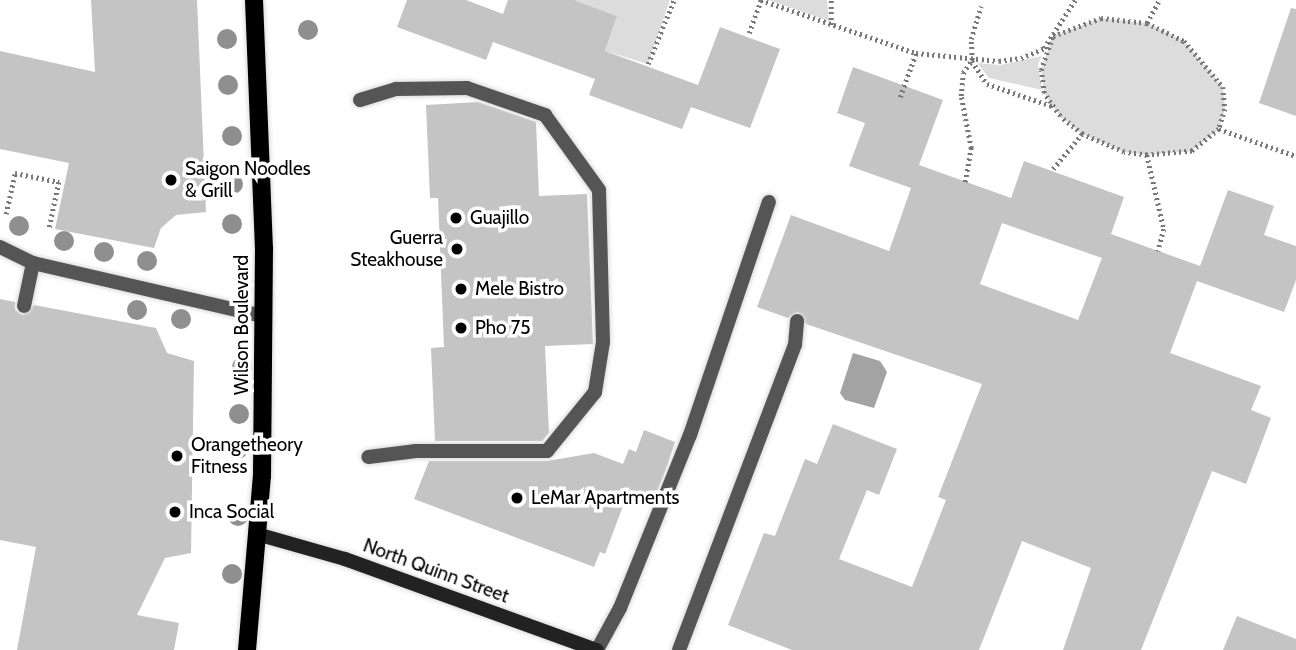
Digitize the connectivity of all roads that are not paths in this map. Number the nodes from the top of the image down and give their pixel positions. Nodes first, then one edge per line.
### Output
1 (254, 0) edge
2 (360, 100) dead end
3 (769, 202) dead end
4 (0, 247) edge
5 (33, 263) junction
6 (24, 306) dead end
7 (263, 316) junction
8 (797, 321) dead end
9 (368, 457) dead end
10 (260, 535) junction
11 (247, 650) edge
12 (597, 650) edge
13 (678, 650) edge

1 - 7 main road, Wilson Boulevard
2 - 9 street
3 - 12 street
4 - 5 street
5 - 6 street
5 - 7 street
7 - 10 main road, Wilson Boulevard
8 - 13 street
10 - 11 main road, Wilson Boulevard
10 - 12 street, North Quinn Street

